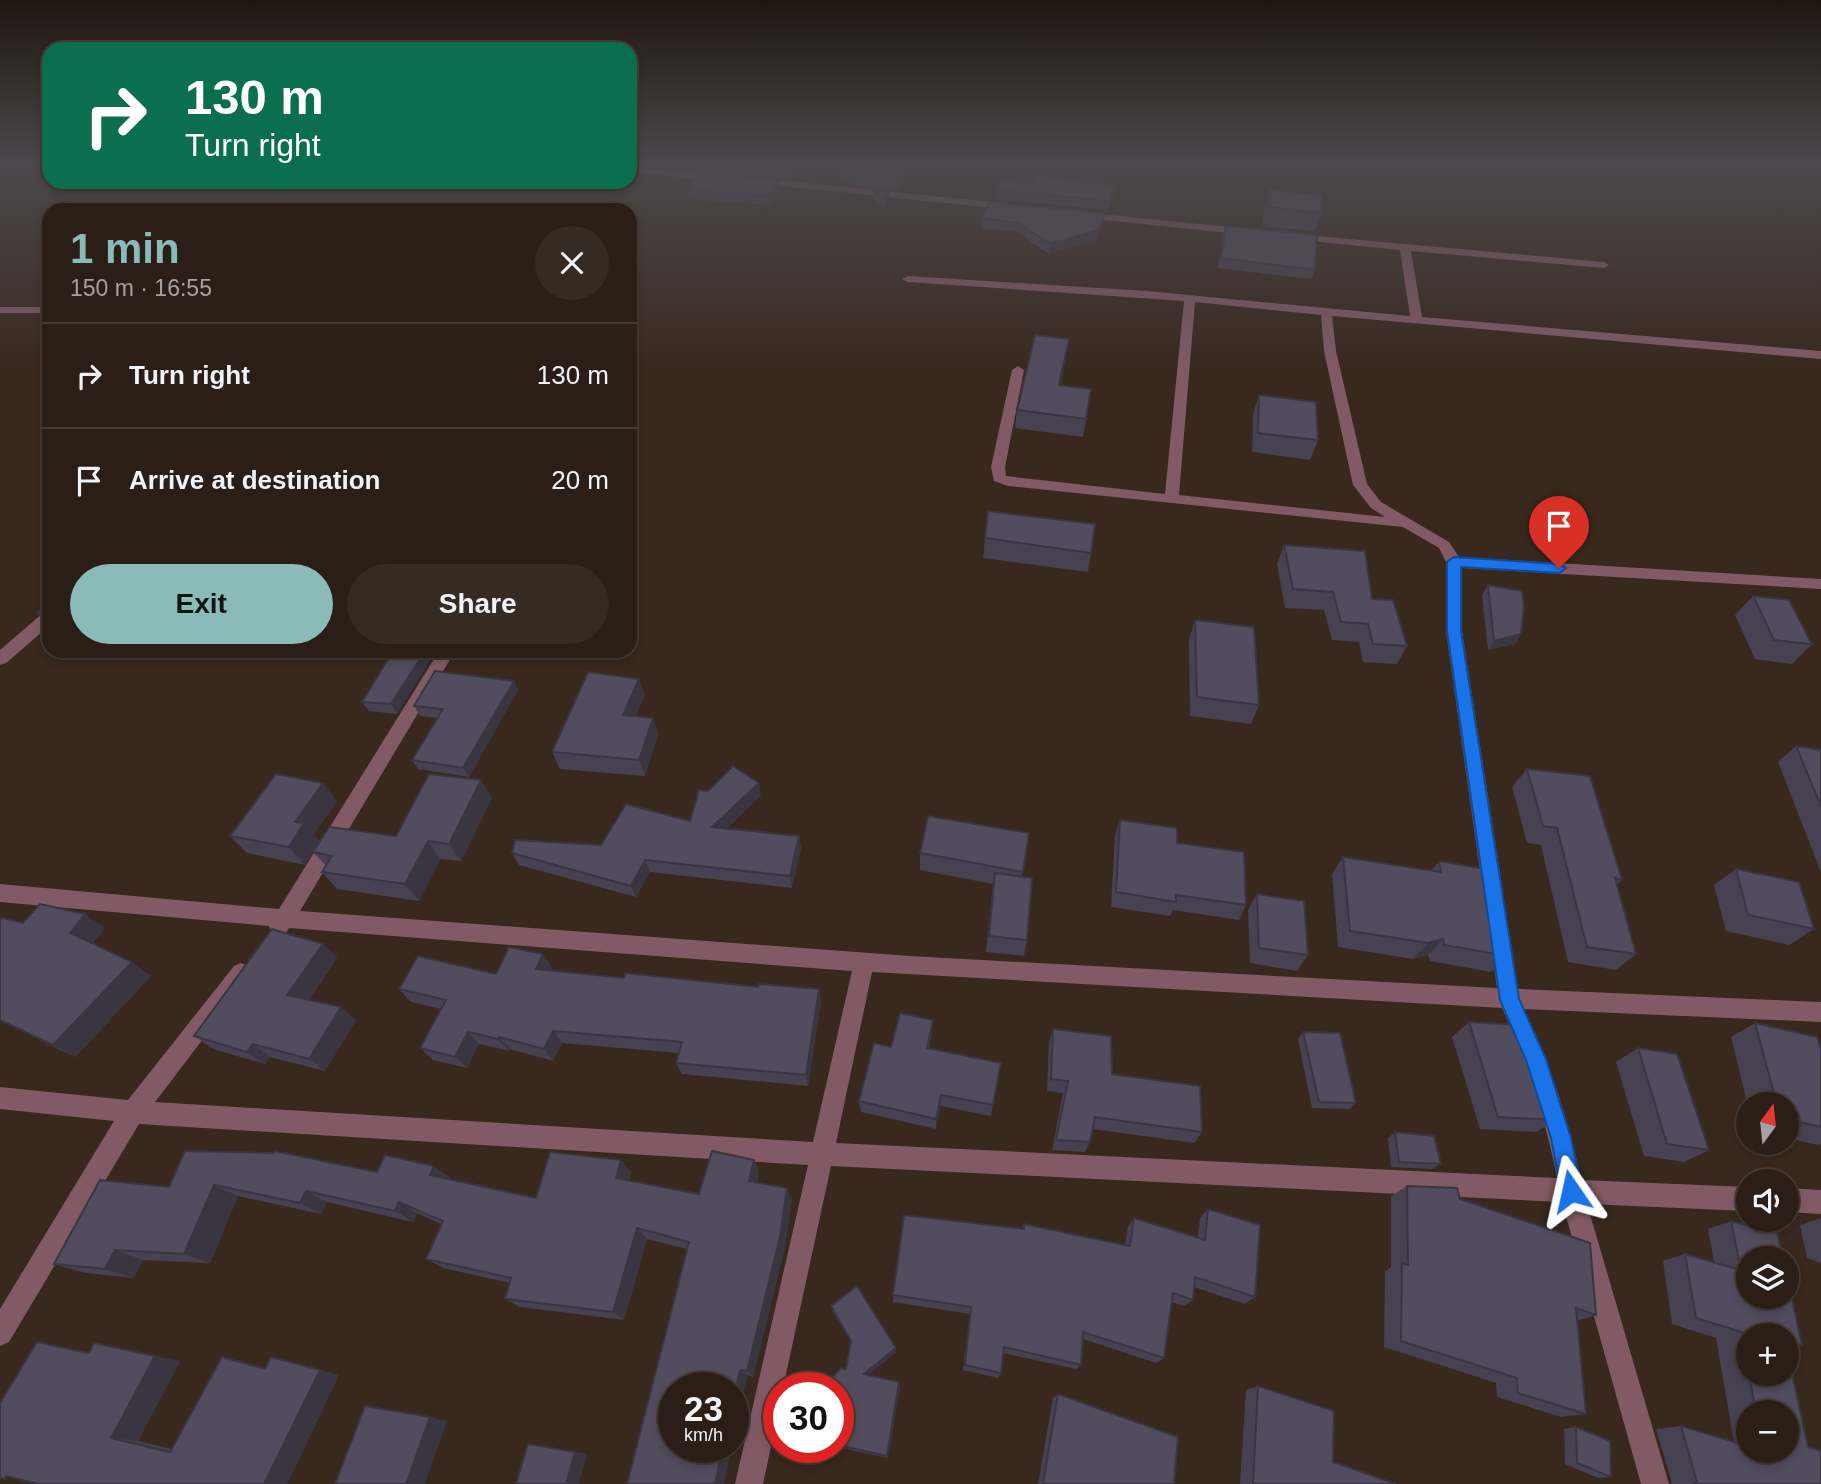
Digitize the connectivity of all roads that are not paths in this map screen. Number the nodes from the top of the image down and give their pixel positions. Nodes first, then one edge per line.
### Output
1 (1283, 236) edge
2 (1405, 248) junction
3 (1604, 265) dead end
4 (908, 279) dead end
5 (1190, 299) junction
6 (0, 310) edge
7 (42, 310) edge
8 (1326, 312) junction
9 (1417, 322) junction
10 (1821, 355) edge
11 (1018, 370) dead end
12 (1172, 499) junction
13 (1411, 524) junction
14 (1454, 562) junction
15 (1821, 584) edge
16 (42, 623) edge
17 (443, 658) edge
18 (0, 659) edge
19 (0, 893) edge
20 (285, 920) junction
21 (864, 963) junction
22 (1509, 1000) junction
23 (1821, 1012) edge
24 (0, 1098) edge
25 (133, 1112) junction
26 (822, 1154) junction
27 (1571, 1191) junction
28 (1736, 1198) edge
29 (1799, 1201) edge
30 (1821, 1202) edge
31 (0, 1333) edge
32 (749, 1484) edge
33 (1655, 1484) edge

1 - 2 street
2 - 3 street
2 - 9 street
4 - 5 street
5 - 8 street
5 - 12 street
6 - 7 street
8 - 9 street
8 - 13 street
9 - 10 street
11 - 12 street
12 - 13 street
13 - 14 street
14 - 15 street
14 - 22 street
16 - 18 street
17 - 20 street
19 - 20 street
20 - 21 street
20 - 25 street
21 - 22 street
21 - 26 street
22 - 23 street
22 - 27 street
24 - 25 street
25 - 26 street
25 - 31 street
26 - 27 street
26 - 32 street
27 - 28 street
27 - 33 street
29 - 30 street

